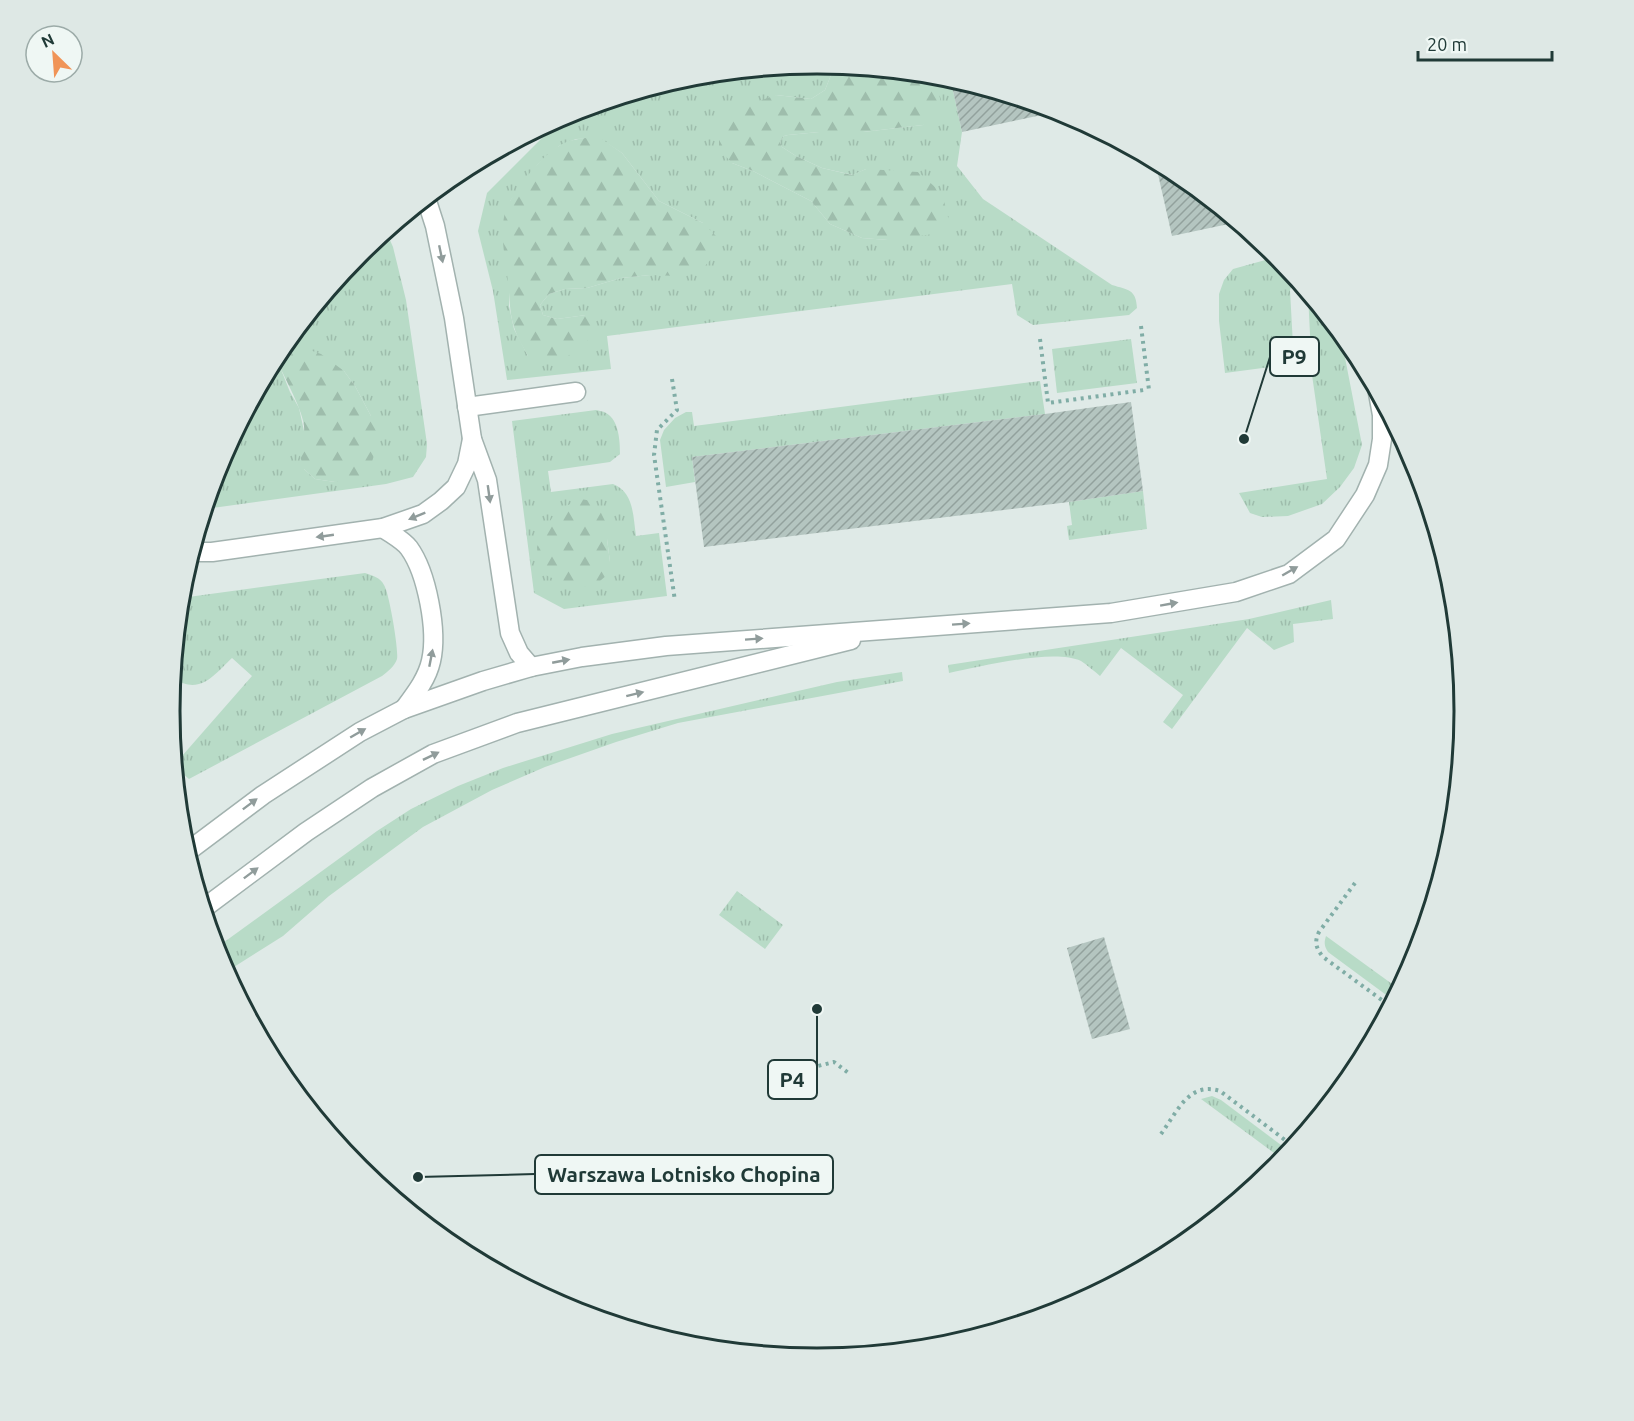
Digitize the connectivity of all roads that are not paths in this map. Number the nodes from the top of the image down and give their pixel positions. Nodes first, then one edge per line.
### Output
1 (428, 205) edge
2 (576, 392) dead end
3 (467, 406) junction
4 (1382, 417) edge
5 (472, 439) junction
6 (383, 528) junction
7 (200, 552) edge
8 (902, 628) junction
9 (531, 667) junction
10 (404, 709) junction
11 (195, 846) edge
12 (210, 903) edge

1 -> 3 street
2 - 3 street
3 - 5 street
8 -> 4 street
5 -> 6 street
5 -> 9 street
6 -> 7 street
10 -> 6 street
9 -> 8 street
12 -> 8 street
9 - 10 street
11 -> 10 street

